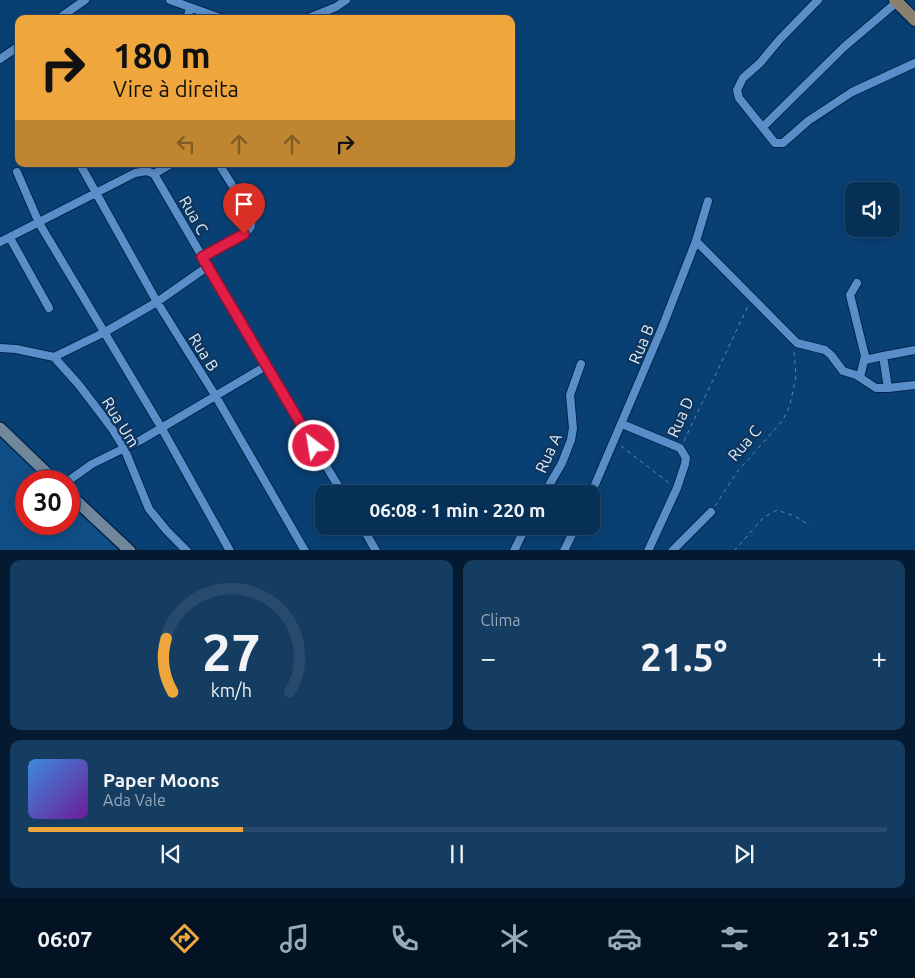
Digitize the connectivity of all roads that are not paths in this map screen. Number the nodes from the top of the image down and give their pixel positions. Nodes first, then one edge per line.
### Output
1 (85, 0) edge
2 (170, 0) edge
3 (346, 0) edge
4 (818, 0) edge
5 (896, 1) edge
6 (190, 8) junction
7 (64, 15) edge
8 (188, 15) edge
9 (212, 15) edge
10 (315, 15) edge
11 (915, 20) edge
12 (15, 49) edge
13 (0, 59) edge
14 (915, 63) edge
15 (763, 127) junction
16 (83, 167) edge
17 (166, 167) edge
18 (221, 167) edge
19 (17, 172) dead end
20 (154, 174) junction
21 (97, 193) junction
22 (708, 201) dead end
23 (39, 223) junction
24 (10, 238) junction
25 (696, 241) junction
26 (0, 242) edge
27 (202, 257) junction
28 (207, 267) junction
29 (857, 283) dead end
30 (157, 302) junction
31 (49, 308) dead end
32 (105, 332) junction
33 (0, 348) edge
34 (915, 350) edge
35 (883, 356) junction
36 (54, 358) junction
37 (865, 360) junction
38 (580, 364) dead end
39 (266, 366) junction
40 (860, 377) junction
41 (915, 385) edge
42 (888, 388) junction
43 (215, 395) junction
44 (622, 424) junction
45 (161, 427) junction
46 (0, 428) edge
47 (124, 448) junction
48 (44, 470) edge
49 (80, 472) edge
50 (338, 485) edge
51 (549, 485) edge
52 (595, 485) edge
53 (80, 504) edge
54 (711, 512) road end
55 (367, 535) edge
56 (522, 535) edge
57 (572, 535) edge
58 (130, 550) edge
59 (187, 550) edge
60 (230, 550) edge
61 (305, 550) edge
62 (376, 550) edge
63 (514, 550) edge
64 (564, 550) edge
65 (648, 550) edge
66 (672, 550) edge

1 - 7 street
2 - 6 street
3 - 10 street
4 - 15 street
5 - 11 main road
5 - 15 street
6 - 8 street
6 - 9 street
12 - 13 street
14 - 15 street
16 - 21 street, Rua B
17 - 20 street
18 - 27 street
19 - 23 street
20 - 21 street
20 - 27 street, Rua C
21 - 23 street
21 - 30 street, Rua B
22 - 25 street, Rua B
23 - 24 street
23 - 32 street
24 - 26 street
24 - 31 street
25 - 40 street
25 - 44 street, Rua B
27 - 28 street, Rua C
28 - 30 street
28 - 39 street, Rua C
29 - 37 street
30 - 32 street
30 - 43 street, Rua B
32 - 36 street
32 - 45 street
33 - 36 street
34 - 35 street
35 - 37 street
35 - 42 street
36 - 47 street, Rua Um
37 - 40 street
38 - 51 street, Rua A
39 - 43 street
39 - 50 street, Rua C
40 - 42 street
41 - 42 street
43 - 45 street
43 - 61 street, Rua B
44 - 52 street, Rua B
44 - 65 street, Rua D
45 - 47 street
45 - 60 street
46 - 48 main road
47 - 49 street
47 - 59 street, Rua Um
53 - 58 main road
54 - 66 street
55 - 62 street
56 - 63 street
57 - 64 street

